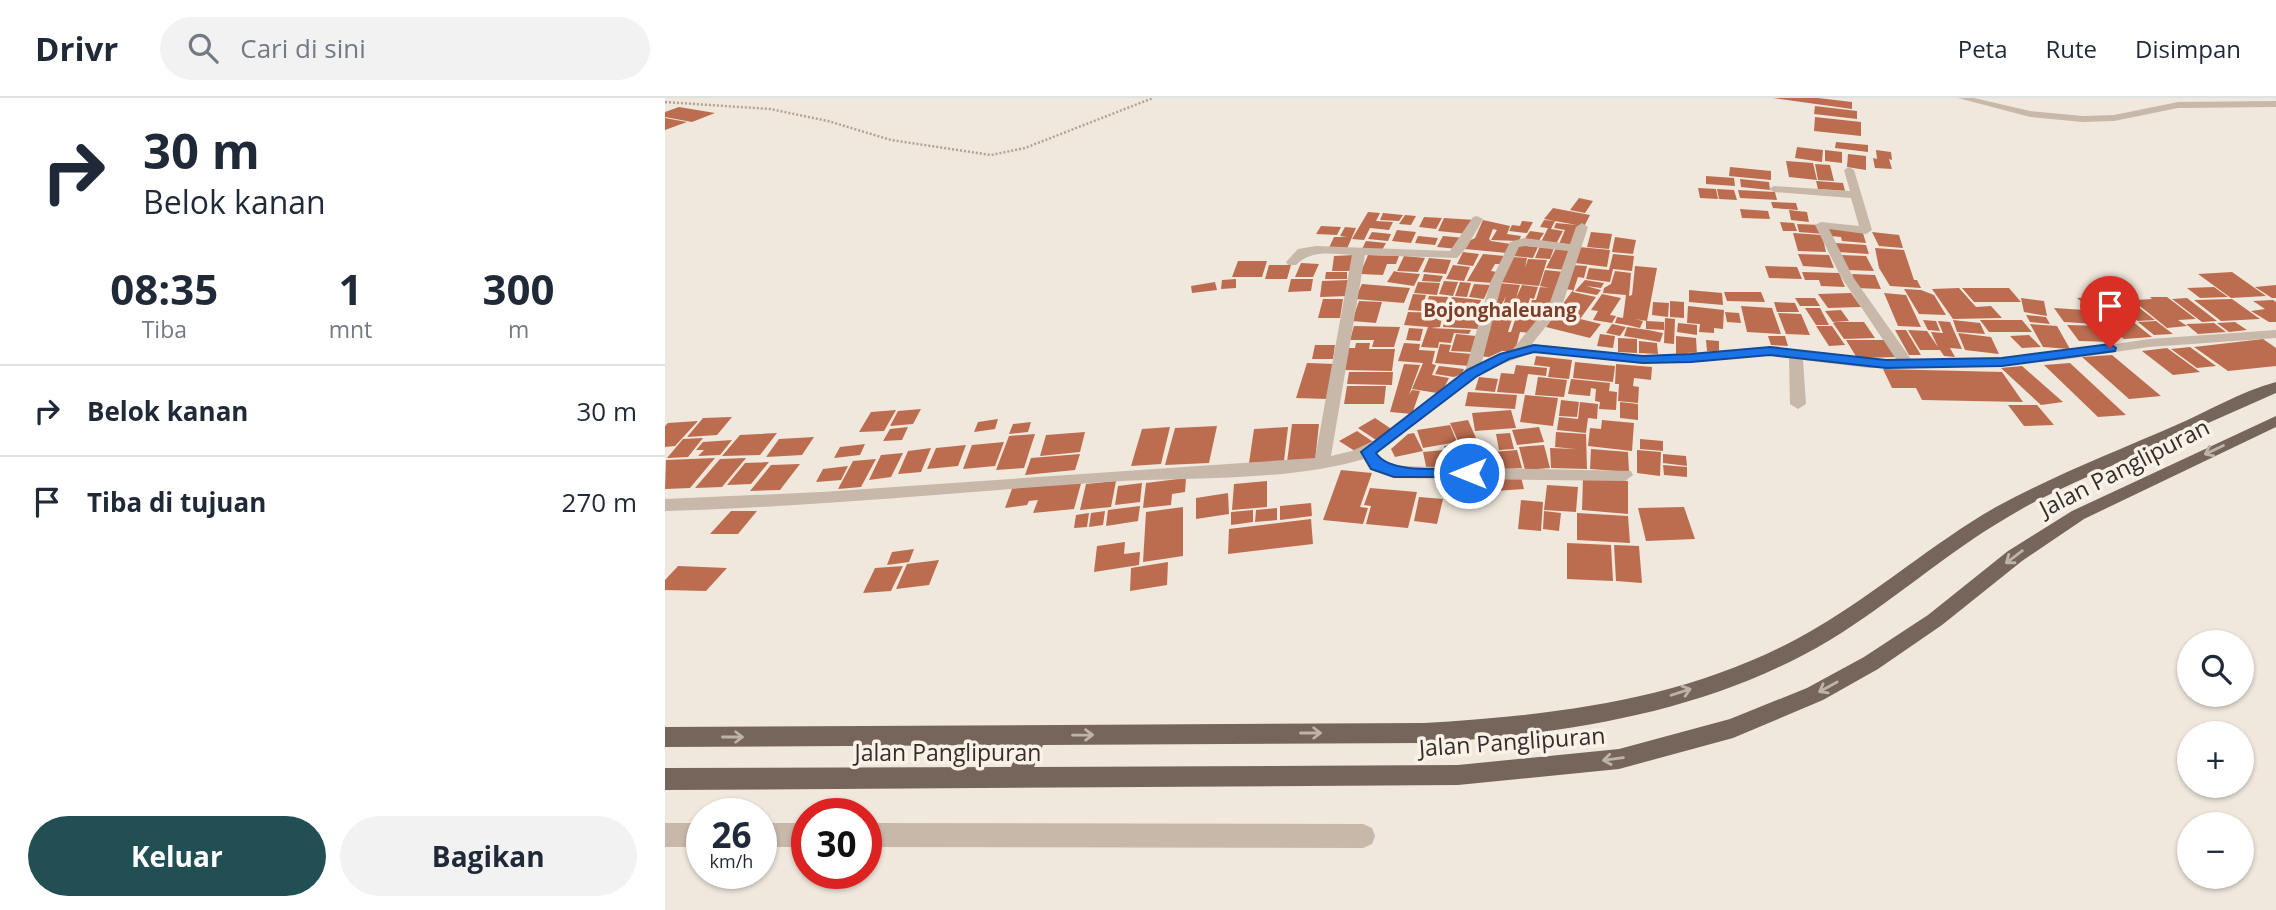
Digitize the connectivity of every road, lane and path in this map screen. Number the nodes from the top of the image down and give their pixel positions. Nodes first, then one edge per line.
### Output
1 (1153, 98) edge
2 (1962, 98) edge
3 (665, 102) edge
4 (2276, 104) edge
5 (1849, 170) dead end
6 (1774, 189) dead end
7 (1855, 195) junction
8 (1477, 219) dead end
9 (1582, 227) dead end
10 (1575, 248) junction
11 (1359, 251) junction
12 (1292, 262) dead end
13 (2276, 334) edge
14 (1518, 352) junction
15 (1796, 353) junction
16 (1906, 363) junction
17 (1472, 373) junction
18 (2276, 387) edge
19 (1798, 404) dead end
20 (2276, 421) edge
21 (1368, 452) junction
22 (1322, 463) junction
23 (1625, 475) dead end
24 (665, 505) edge
25 (1035, 736) junction
26 (665, 737) edge
27 (1018, 778) junction
28 (665, 779) edge
29 (665, 835) edge
30 (686, 835) edge
31 (882, 835) edge
32 (1363, 836) dead end

1 - 3 path
2 - 4 street
5 - 7 street
6 - 7 street
7 - 16 street
8 - 11 street
9 - 10 street
10 - 14 street
10 - 17 street
11 - 12 street
11 - 22 street
13 - 16 street
14 - 15 street
14 - 17 street
15 - 16 street
15 - 19 street
17 - 21 street
25 -> 18 main road, Jalan Panglipuran
20 -> 27 main road, Jalan Panglipuran
21 - 22 street
21 - 23 street
22 - 24 street
26 -> 25 main road, Jalan Panglipuran
25 - 27 main road
27 - 28 main road, Jalan Panglipuran
29 - 30 street
31 - 32 street

